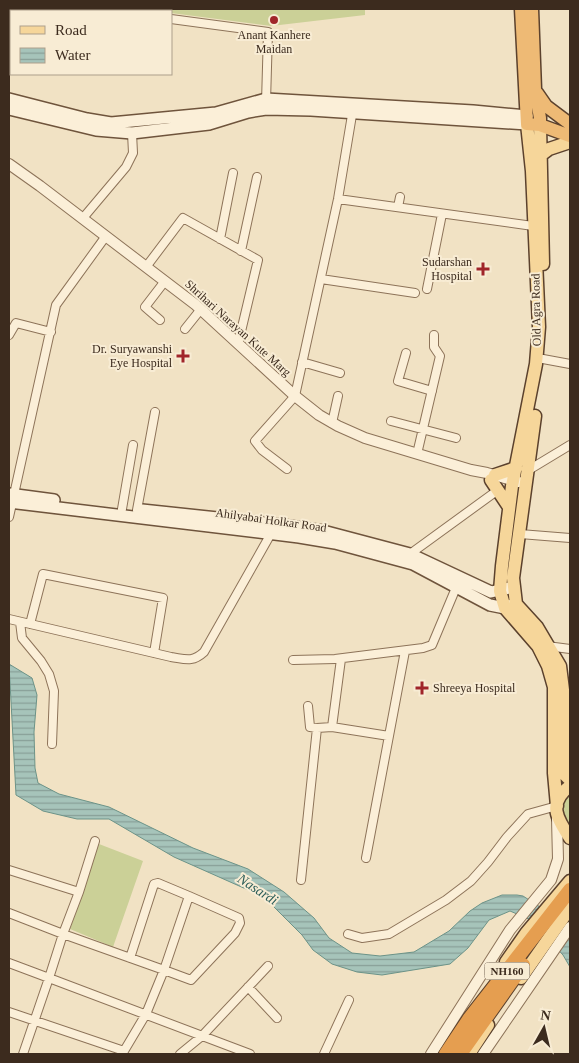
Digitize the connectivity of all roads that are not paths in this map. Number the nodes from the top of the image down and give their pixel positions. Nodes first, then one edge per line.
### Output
1 (521, 9) edge
2 (532, 9) edge
3 (172, 19) edge
4 (534, 89) junction
5 (9, 99) edge
6 (266, 104) junction
7 (353, 108) junction
8 (9, 109) edge
9 (79, 121) junction
10 (534, 121) junction
11 (570, 124) edge
12 (570, 129) edge
13 (132, 133) junction
14 (570, 136) edge
15 (570, 142) edge
16 (541, 155) junction
17 (9, 164) edge
18 (233, 173) dead end
19 (257, 177) dead end
20 (400, 197) dead end
21 (338, 199) junction
22 (398, 207) junction
23 (442, 214) junction
24 (83, 218) junction
25 (533, 226) junction
26 (106, 236) junction
27 (220, 239) junction
28 (241, 250) junction
29 (146, 267) junction
30 (320, 279) junction
31 (165, 281) junction
32 (427, 289) dead end
33 (416, 293) dead end
34 (201, 309) junction
35 (160, 320) dead end
36 (13, 322) edge
37 (185, 329) dead end
38 (51, 332) junction
39 (9, 335) edge
40 (434, 335) dead end
41 (238, 344) junction
42 (406, 353) dead end
43 (543, 359) junction
44 (302, 362) junction
45 (570, 364) edge
46 (340, 373) dead end
47 (432, 391) junction
48 (295, 396) junction
49 (338, 396) dead end
50 (155, 412) dead end
51 (391, 420) dead end
52 (332, 423) junction
53 (423, 430) junction
54 (456, 438) dead end
55 (570, 444) edge
56 (133, 445) dead end
57 (417, 454) junction
58 (287, 469) dead end
59 (520, 479) junction
60 (495, 481) junction
61 (11, 499) edge
62 (509, 507) junction
63 (122, 509) junction
64 (137, 510) junction
65 (9, 517) edge
66 (274, 529) junction
67 (520, 534) junction
68 (570, 538) edge
69 (410, 554) junction
70 (458, 582) junction
71 (513, 583) junction
72 (500, 591) junction
73 (510, 606) junction
74 (9, 619) edge
75 (20, 622) junction
76 (30, 624) junction
77 (544, 646) junction
78 (570, 649) edge
79 (405, 651) junction
80 (154, 653) junction
81 (341, 659) junction
82 (293, 660) dead end
83 (308, 706) dead end
84 (332, 727) junction
85 (317, 728) junction
86 (389, 736) junction
87 (52, 744) dead end
88 (562, 766) edge
89 (570, 780) edge
90 (570, 786) edge
91 (556, 806) junction
92 (557, 819) junction
93 (570, 838) edge
94 (95, 841) dead end
95 (366, 858) dead end
96 (9, 870) edge
97 (301, 880) dead end
98 (570, 881) edge
99 (570, 890) edge
100 (79, 892) junction
101 (189, 896) junction
102 (569, 908) edge
103 (9, 913) edge
104 (569, 928) edge
105 (63, 934) junction
106 (348, 934) dead end
107 (130, 958) junction
108 (9, 963) edge
109 (268, 966) dead end
110 (164, 970) junction
111 (49, 978) junction
112 (248, 988) junction
113 (349, 1000) dead end
114 (9, 1012) edge
115 (146, 1014) junction
116 (277, 1018) dead end
117 (34, 1021) junction
118 (202, 1036) junction
119 (122, 1052) edge
120 (23, 1054) edge
121 (180, 1054) edge
122 (250, 1054) edge
123 (324, 1054) edge
124 (432, 1054) edge
125 (441, 1054) edge
126 (446, 1054) edge
127 (460, 1054) edge
128 (469, 1054) edge
129 (483, 1054) edge

1 - 10 highway, Old Agra Road
2 - 4 highway, Old Agra Road
3 - 6 street
4 - 10 highway, Old Agra Road
4 - 11 highway
5 - 9 main road
6 - 7 main road
6 - 9 main road
6 - 13 main road
7 - 10 main road
7 - 21 street
8 - 9 main road
9 - 13 main road
10 - 12 highway
10 - 14 highway
10 - 16 main road, Old Agra Road
10 - 25 main road, Old Agra Road
13 - 24 street
15 - 16 main road
16 - 43 main road, Old Agra Road
17 - 24 street, Shrihari Narayan Kute Marg
18 - 27 street
19 - 28 street
20 - 22 street
21 - 22 street
21 - 30 street
22 - 23 street
23 - 25 street
23 - 32 street
24 - 26 street, Shrihari Narayan Kute Marg
25 - 59 main road, Old Agra Road
26 - 29 street, Shrihari Narayan Kute Marg
26 - 38 street
27 - 28 street
27 - 29 street
28 - 41 street
29 - 31 street, Shrihari Narayan Kute Marg
30 - 33 street
30 - 44 street
31 - 34 street, Shrihari Narayan Kute Marg
31 - 35 street
34 - 37 street
34 - 41 street, Shrihari Narayan Kute Marg
36 - 38 street
36 - 39 street
38 - 61 street
40 - 47 street
41 - 48 street, Shrihari Narayan Kute Marg
42 - 47 street
43 - 45 street
43 - 59 main road, Old Agra Road
44 - 46 street
44 - 48 street
47 - 53 street
48 - 52 street, Shrihari Narayan Kute Marg
48 - 58 street
49 - 52 street
50 - 64 street
51 - 53 street
52 - 57 street, Shrihari Narayan Kute Marg
53 - 54 street
53 - 57 street
55 - 59 street
56 - 63 street
57 - 60 street, Shrihari Narayan Kute Marg
59 - 60 main road
59 - 60 street, Shrihari Narayan Kute Marg
59 - 62 main road, Old Agra Road
59 - 67 main road, Old Agra Road
60 - 62 main road
60 - 69 street
61 - 63 main road, Ahilyabai Holkar Road
61 - 65 street
61 - 66 main road, Ahilyabai Holkar Road
62 - 72 main road, Old Agra Road
63 - 64 main road, Ahilyabai Holkar Road
64 - 66 main road, Ahilyabai Holkar Road
66 - 69 main road, Ahilyabai Holkar Road
66 - 70 main road, Ahilyabai Holkar Road
66 - 80 street
67 - 68 street
67 - 71 main road, Old Agra Road
69 - 70 main road, Ahilyabai Holkar Road
70 - 72 main road, Ahilyabai Holkar Road
70 - 73 main road, Ahilyabai Holkar Road
70 - 79 street
71 - 72 main road, Ahilyabai Holkar Road
71 - 73 main road, Old Agra Road
72 - 73 main road, Old Agra Road
73 - 77 main road
74 - 75 street
75 - 76 street
75 - 87 street
76 - 80 street
76 - 80 street
77 - 78 street
77 - 88 main road
79 - 81 street
79 - 86 street
81 - 82 street
81 - 84 street
83 - 85 street
84 - 85 street
84 - 86 street
85 - 97 street
86 - 95 street
88 - 89 main road
88 - 91 main road
90 - 91 main road
91 - 92 main road
91 - 106 street
92 - 93 main road
92 - 124 street
94 - 100 street
96 - 100 street
98 - 125 main road
99 - 126 highway, NH160
100 - 105 street
101 - 107 street
101 - 110 street
101 - 110 street
102 - 127 highway, NH160
102 - 128 main road
103 - 105 street
104 - 129 street
105 - 107 street
105 - 111 street
107 - 110 street
108 - 111 street
109 - 112 street
110 - 115 street
111 - 115 street
111 - 117 street
112 - 116 street
112 - 118 street
113 - 123 street
114 - 117 street
115 - 118 street
115 - 119 street
117 - 119 street
117 - 120 street
118 - 121 street
118 - 122 street

